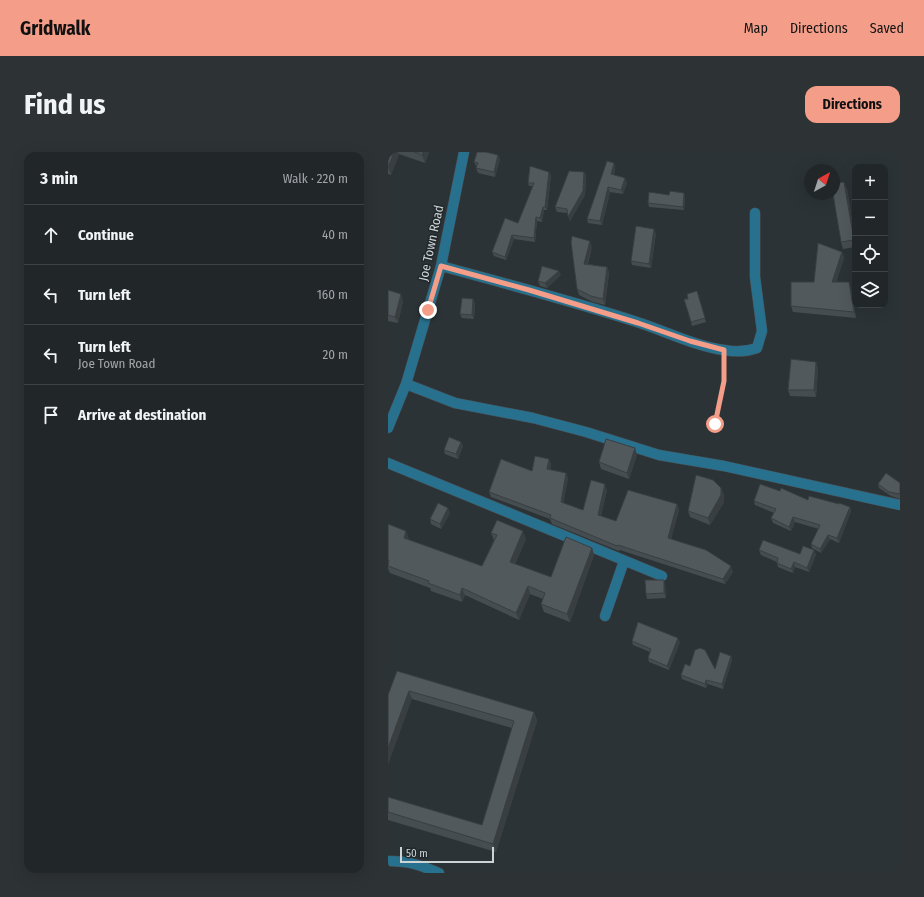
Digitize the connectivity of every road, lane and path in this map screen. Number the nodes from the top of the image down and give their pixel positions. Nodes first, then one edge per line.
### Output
1 (464, 152) edge
2 (755, 213) dead end
3 (441, 266) junction
4 (724, 350) junction
5 (406, 384) junction
6 (715, 424) dead end
7 (388, 428) edge
8 (388, 463) edge
9 (900, 505) edge
10 (624, 561) junction
11 (662, 576) dead end
12 (605, 616) dead end
13 (388, 861) edge
14 (439, 873) edge

1 - 3 street, Joe Town Road
2 - 4 street
3 - 4 street
3 - 5 street, Joe Town Road
4 - 6 path
5 - 7 street, Joe Town Road
5 - 9 street
8 - 10 street
10 - 11 street
10 - 12 street
13 - 14 street

